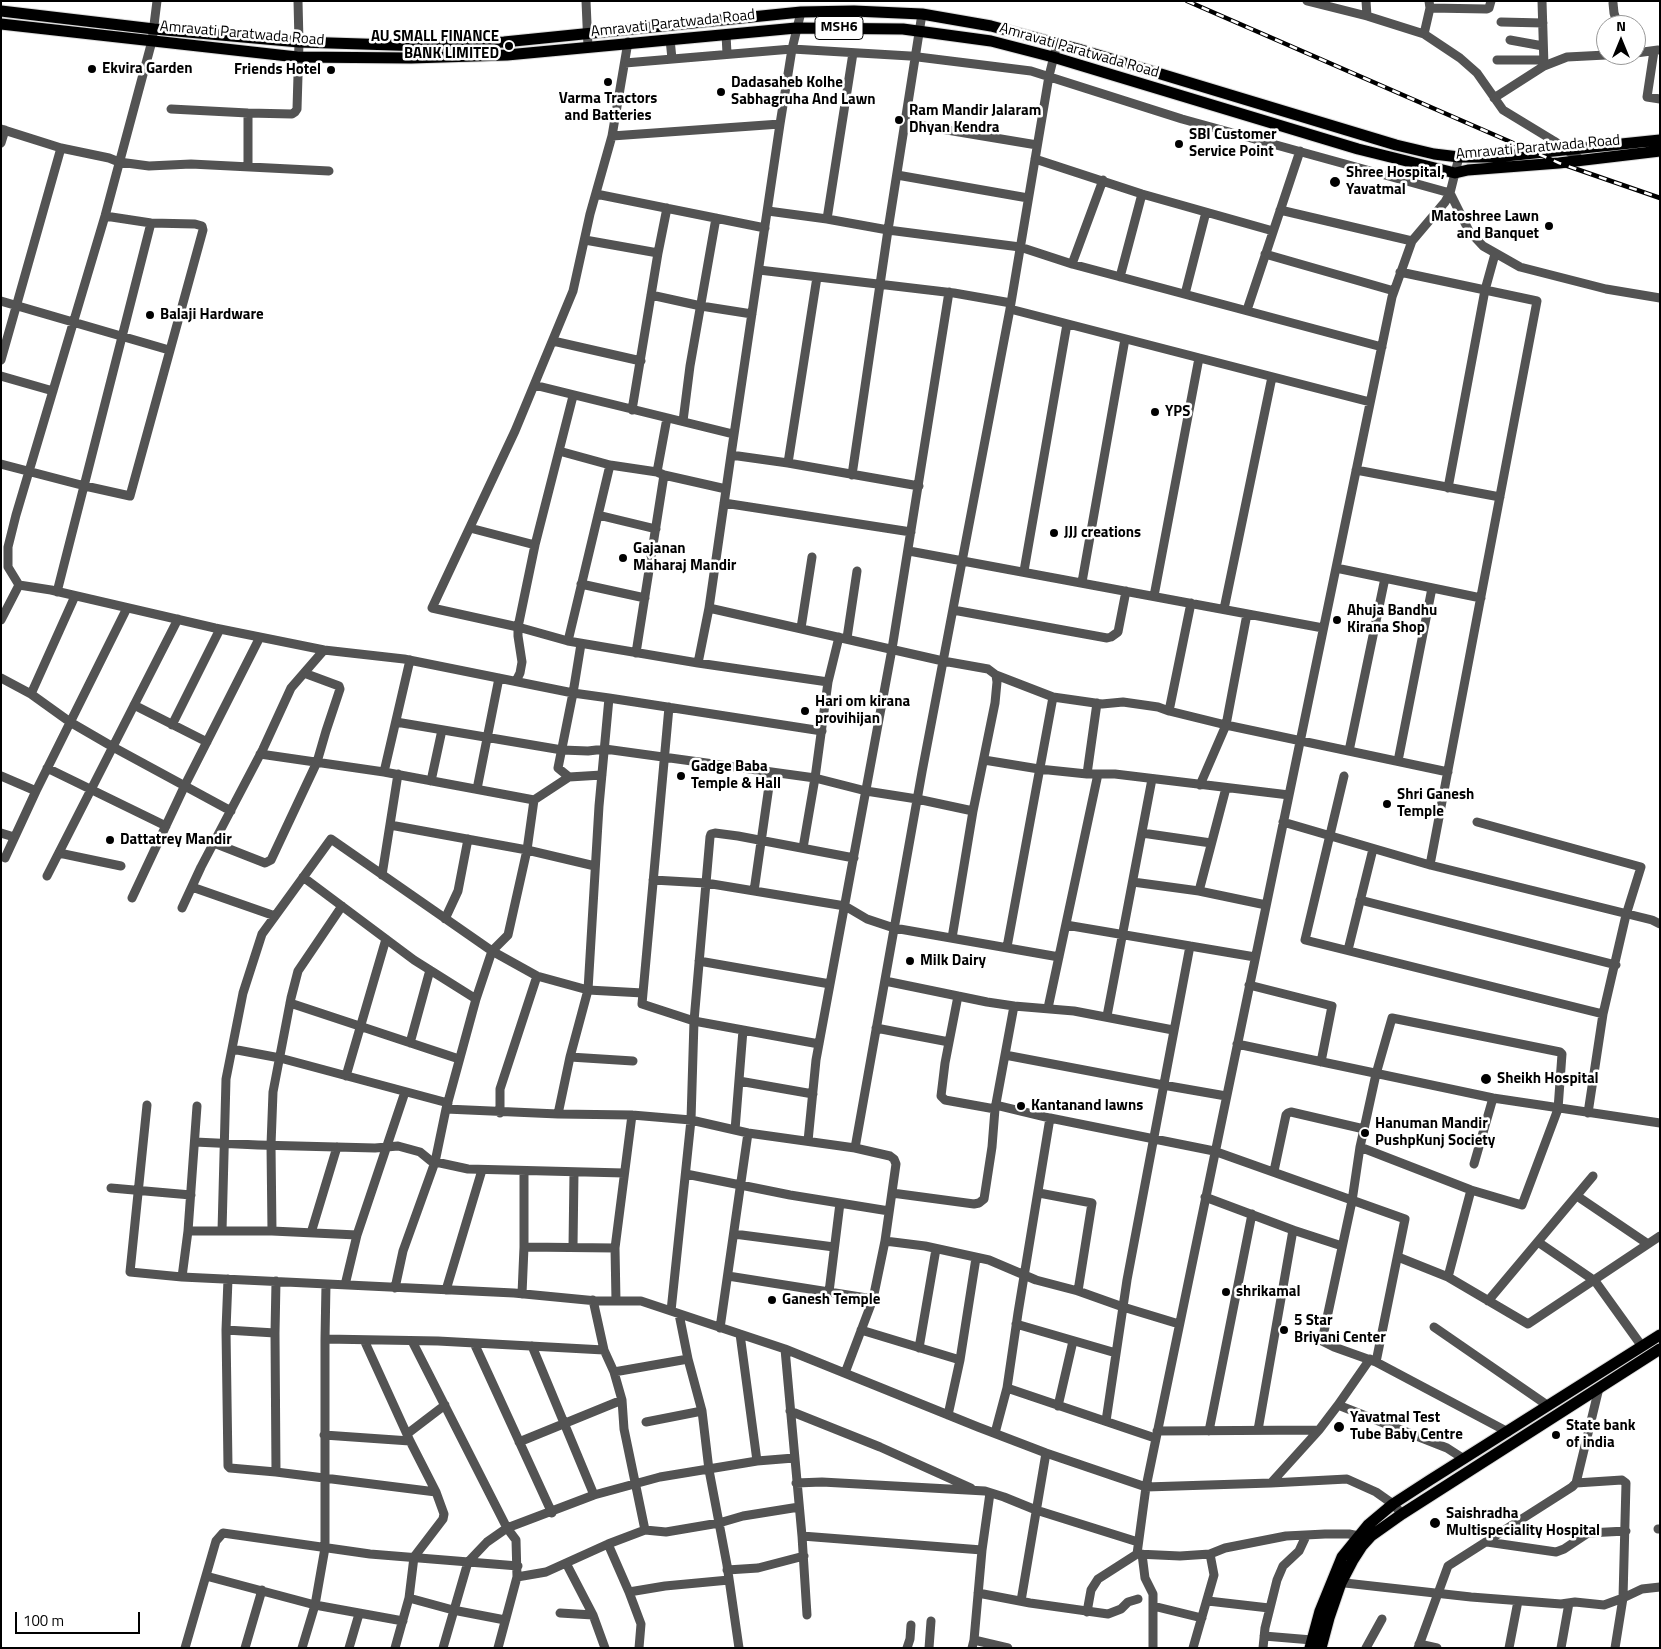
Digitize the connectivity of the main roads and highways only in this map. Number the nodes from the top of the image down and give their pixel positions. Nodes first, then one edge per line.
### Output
1 (853, 6) edge
2 (1, 10) edge
3 (1, 24) edge
4 (153, 35) junction
5 (1660, 140) edge
6 (1660, 151) edge
7 (1660, 1335) edge
8 (1660, 1350) edge
9 (1526, 1419) junction
10 (1533, 1430) junction
11 (1336, 1582) junction
12 (1311, 1644) edge
13 (1321, 1648) edge

1 - 4 main road, Amravati Paratwada Road / MSH6
1 - 5 main road, Amravati Paratwada Road / MSH6
2 - 4 main road, Amravati Paratwada Road / MSH6
3 - 4 main road, Amravati Paratwada Road / MSH6
4 - 6 main road, Amravati Paratwada Road / MSH6
7 - 9 main road
8 - 10 main road
9 - 10 main road
9 - 11 main road
10 - 11 main road
11 - 12 main road
11 - 13 main road

